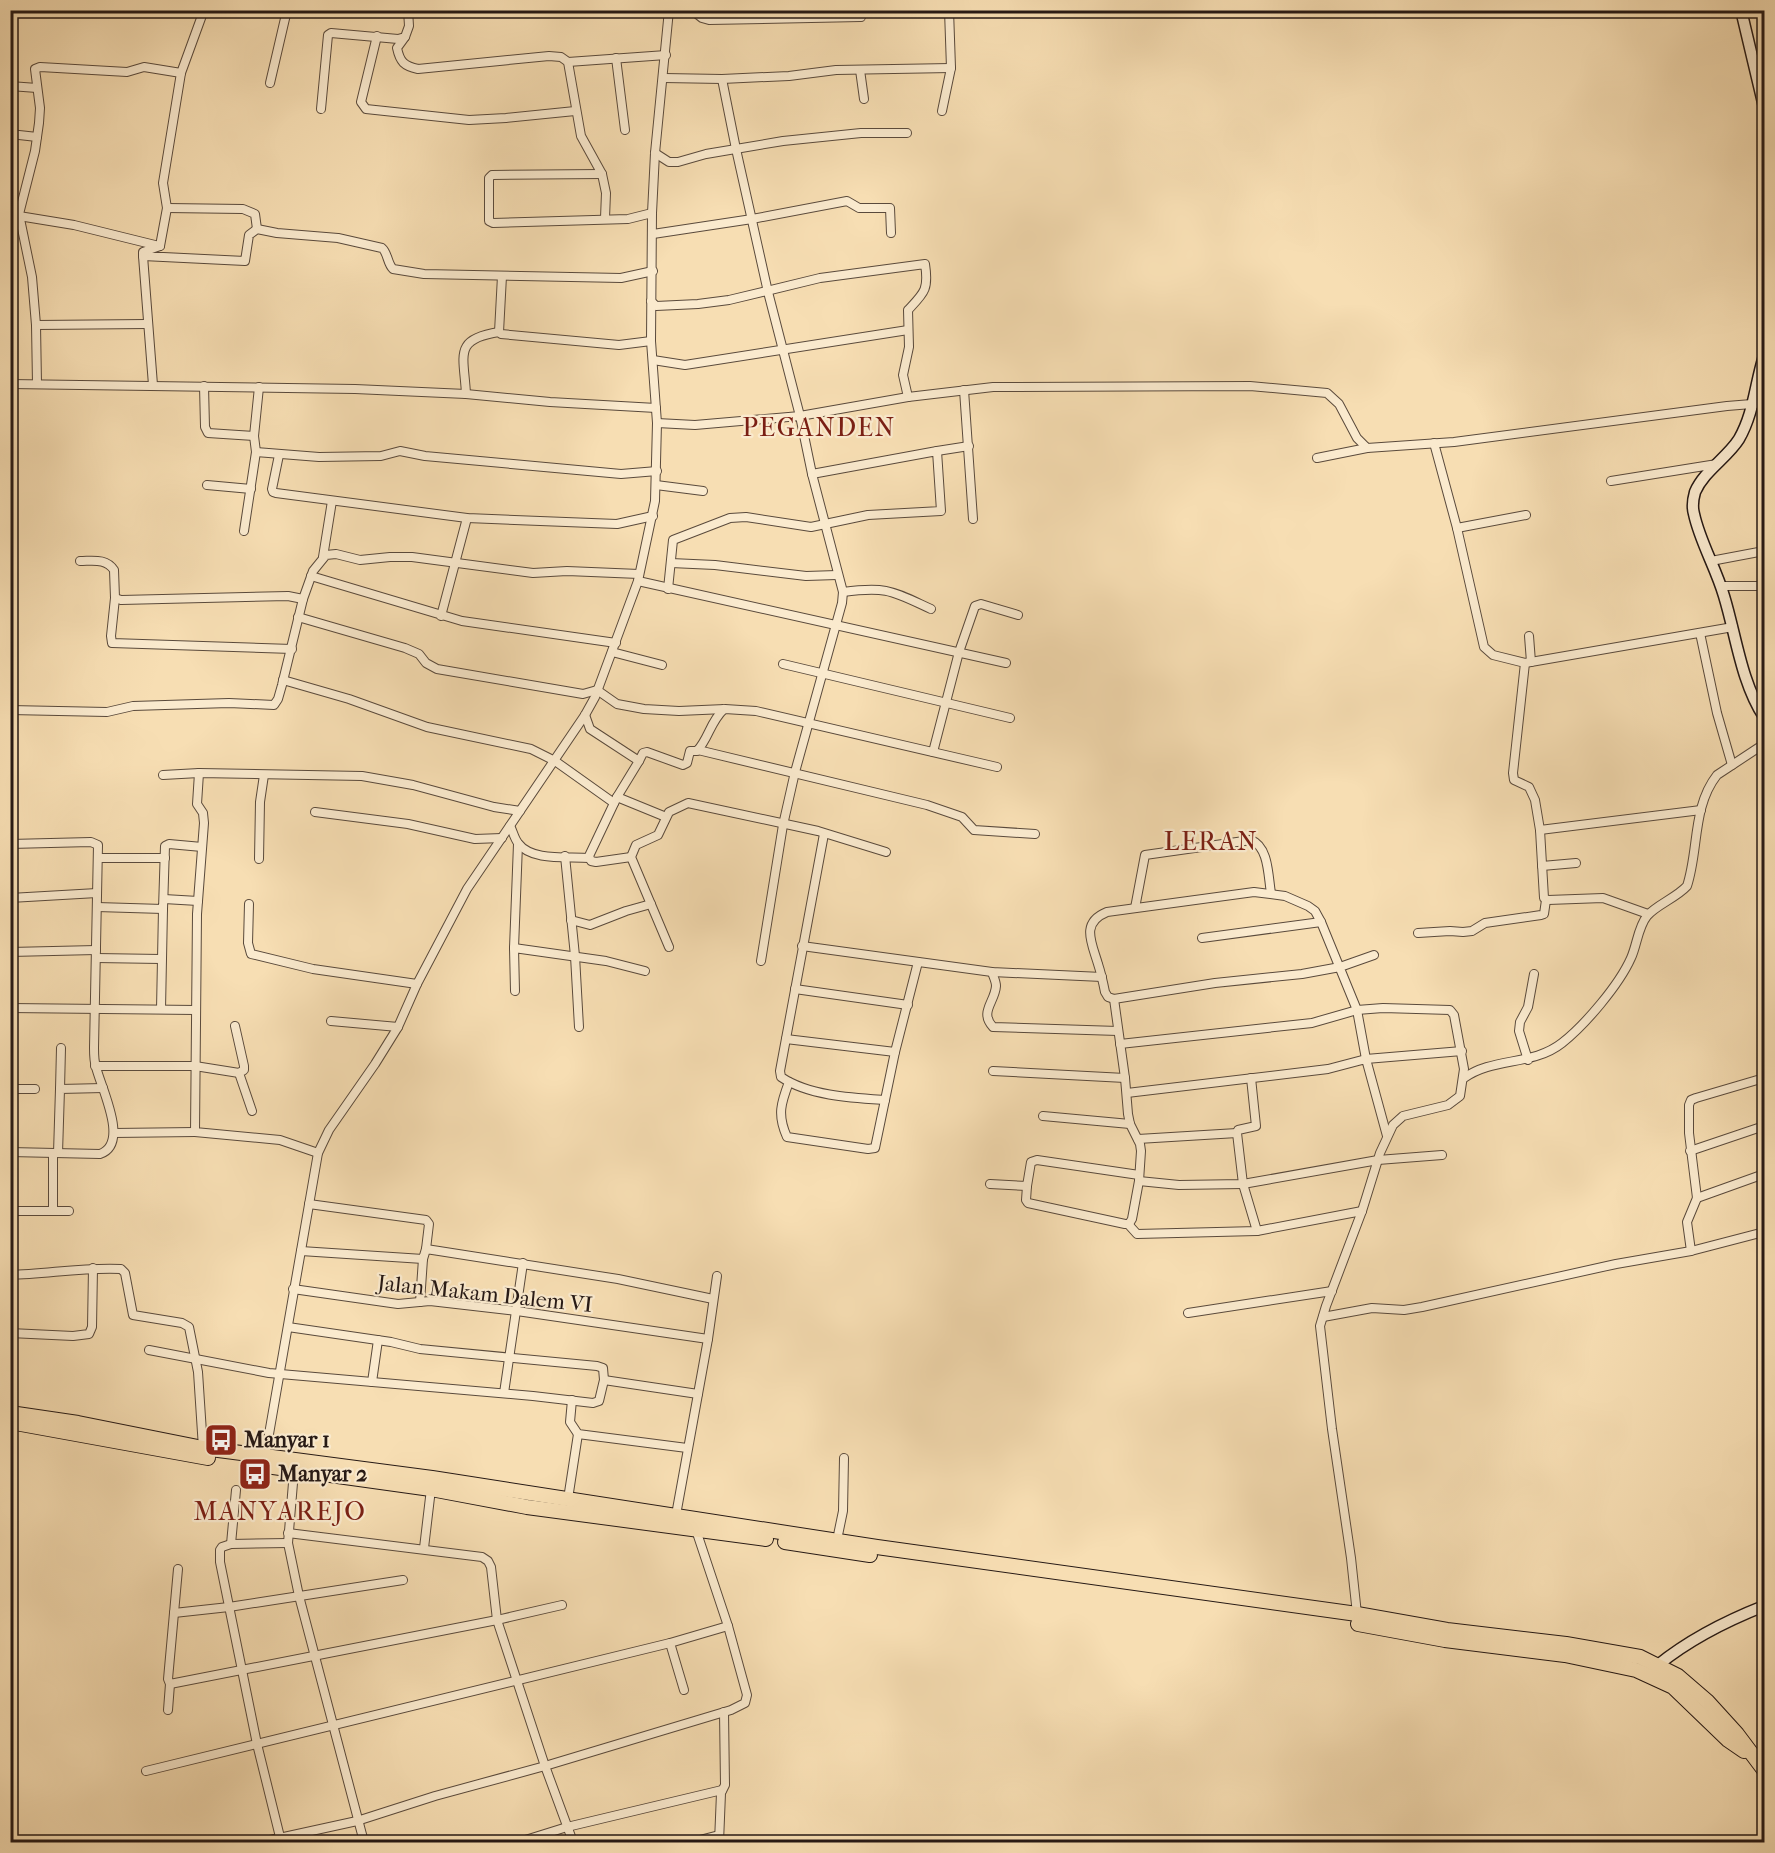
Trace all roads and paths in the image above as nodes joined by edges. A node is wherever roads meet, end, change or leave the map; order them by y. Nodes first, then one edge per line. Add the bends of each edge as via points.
1 (204, 10) edge
2 (287, 10) edge
3 (408, 10) edge
4 (669, 10) edge
5 (949, 10) edge
6 (1741, 10) edge
7 (697, 14) edge
8 (749, 15) edge
9 (861, 17) dead end
10 (377, 36) junction
11 (405, 37) junction
12 (666, 55) junction
13 (616, 58) junction
14 (568, 62) junction
15 (951, 68) junction
16 (860, 70) junction
17 (181, 73) junction
18 (664, 78) junction
19 (722, 79) junction
20 (270, 83) dead end
21 (10, 86) edge
22 (37, 88) junction
23 (864, 99) dead end
24 (1764, 106) edge
25 (321, 109) dead end
26 (575, 111) junction
27 (942, 111) dead end
28 (625, 130) dead end
29 (907, 133) dead end
30 (10, 134) edge
31 (37, 137) junction
32 (736, 149) junction
33 (655, 153) junction
34 (602, 174) junction
35 (167, 208) junction
36 (652, 213) junction
37 (19, 216) junction
38 (605, 218) junction
39 (752, 219) junction
40 (257, 229) junction
41 (891, 233) dead end
42 (653, 234) junction
43 (160, 246) junction
44 (143, 256) junction
45 (653, 271) junction
46 (502, 276) junction
47 (768, 292) junction
48 (651, 301) junction
49 (147, 324) junction
50 (36, 325) junction
51 (908, 330) junction
52 (499, 332) junction
53 (651, 340) junction
54 (784, 349) junction
55 (1764, 357) edge
56 (653, 360) junction
57 (10, 384) edge
58 (37, 384) junction
59 (153, 385) junction
60 (204, 386) junction
61 (259, 387) junction
62 (964, 390) junction
63 (466, 394) junction
64 (908, 397) junction
65 (1759, 403) edge
66 (656, 408) junction
67 (800, 416) junction
68 (657, 423) junction
69 (254, 436) junction
70 (1434, 443) junction
71 (969, 446) junction
72 (1367, 448) junction
73 (256, 452) junction
74 (937, 452) junction
75 (279, 455) junction
76 (1317, 458) dead end
77 (1718, 464) junction
78 (657, 471) junction
79 (812, 474) junction
80 (1611, 481) dead end
81 (207, 485) dead end
82 (656, 486) junction
83 (251, 489) junction
84 (703, 491) dead end
85 (332, 501) junction
86 (1526, 515) dead end
87 (653, 516) junction
88 (467, 518) junction
89 (973, 519) dead end
90 (826, 524) junction
91 (1457, 528) junction
92 (244, 531) dead end
93 (1764, 550) edge
94 (323, 557) junction
95 (80, 561) dead end
96 (1711, 561) junction
97 (670, 563) junction
98 (455, 564) junction
99 (837, 574) junction
100 (311, 576) junction
101 (639, 578) junction
102 (1721, 586) junction
103 (1764, 586) edge
104 (668, 589) junction
105 (843, 592) junction
106 (115, 598) junction
107 (303, 599) junction
108 (932, 609) dead end
109 (1018, 615) dead end
110 (441, 616) junction
111 (298, 617) junction
112 (836, 625) junction
113 (1733, 627) junction
114 (1700, 633) junction
115 (1529, 636) dead end
116 (616, 643) junction
117 (292, 649) junction
118 (612, 652) junction
119 (959, 652) junction
120 (1006, 663) dead end
121 (1528, 663) junction
122 (783, 664) dead end
123 (662, 665) dead end
124 (823, 674) junction
125 (284, 680) junction
126 (597, 690) junction
127 (946, 703) junction
128 (725, 709) junction
129 (10, 710) edge
130 (585, 715) junction
131 (1764, 717) edge
132 (1010, 718) dead end
133 (808, 724) junction
134 (1764, 744) edge
135 (698, 750) junction
136 (933, 752) junction
137 (555, 761) junction
138 (639, 761) junction
139 (1732, 765) junction
140 (997, 767) dead end
141 (795, 772) junction
142 (199, 773) junction
143 (163, 775) dead end
144 (264, 775) junction
145 (616, 800) junction
146 (520, 810) junction
147 (1701, 810) junction
148 (315, 812) dead end
149 (666, 817) junction
150 (783, 825) junction
151 (510, 826) junction
152 (1540, 830) junction
153 (824, 834) junction
154 (1035, 834) dead end
155 (502, 838) junction
156 (10, 844) edge
157 (518, 844) junction
158 (202, 847) junction
159 (886, 852) dead end
160 (565, 856) junction
161 (631, 857) junction
162 (98, 858) junction
163 (165, 858) junction
164 (590, 858) junction
165 (259, 860) dead end
166 (1576, 863) dead end
167 (1542, 866) junction
168 (97, 893) junction
169 (1271, 893) junction
170 (10, 898) edge
171 (164, 899) junction
172 (1546, 900) junction
173 (198, 901) junction
174 (249, 904) dead end
175 (651, 904) junction
176 (97, 907) junction
177 (1135, 908) junction
178 (163, 909) junction
179 (1648, 914) junction
180 (571, 920) junction
181 (1322, 922) junction
182 (1418, 933) dead end
183 (1202, 938) dead end
184 (802, 946) junction
185 (669, 947) dead end
186 (514, 948) junction
187 (10, 952) edge
188 (96, 954) junction
189 (1374, 955) dead end
190 (575, 956) junction
191 (161, 959) junction
192 (762, 961) dead end
193 (918, 962) junction
194 (1340, 967) junction
195 (645, 971) dead end
196 (992, 972) junction
197 (1534, 974) dead end
198 (1102, 977) junction
199 (417, 984) junction
200 (795, 989) junction
201 (514, 991) dead end
202 (1114, 999) junction
203 (908, 1005) junction
204 (95, 1007) junction
205 (10, 1008) edge
206 (160, 1009) junction
207 (196, 1010) junction
208 (1357, 1010) junction
209 (331, 1021) dead end
210 (235, 1026) dead end
211 (398, 1027) junction
212 (579, 1027) dead end
213 (1118, 1031) junction
214 (786, 1039) junction
215 (1120, 1044) junction
216 (61, 1048) dead end
217 (1462, 1051) junction
218 (895, 1053) junction
219 (1366, 1059) junction
220 (1528, 1060) junction
221 (95, 1066) junction
222 (195, 1066) junction
223 (993, 1071) dead end
224 (238, 1073) junction
225 (1125, 1078) junction
226 (1251, 1078) junction
227 (1464, 1078) junction
228 (1764, 1078) edge
229 (789, 1082) junction
230 (103, 1088) junction
231 (10, 1089) edge
232 (35, 1089) dead end
233 (60, 1089) junction
234 (1127, 1093) junction
235 (885, 1100) junction
236 (252, 1111) dead end
237 (1043, 1116) dead end
238 (1130, 1124) junction
239 (1764, 1126) edge
240 (195, 1132) junction
241 (1237, 1133) junction
242 (114, 1134) junction
243 (1386, 1136) junction
244 (1138, 1139) junction
245 (1690, 1151) junction
246 (10, 1152) edge
247 (56, 1153) junction
248 (318, 1153) junction
249 (1442, 1155) dead end
250 (1378, 1160) junction
251 (1764, 1174) edge
252 (1139, 1178) junction
253 (990, 1184) dead end
254 (1243, 1184) junction
255 (1027, 1186) junction
256 (1697, 1198) junction
257 (309, 1204) junction
258 (10, 1211) edge
259 (52, 1211) junction
260 (69, 1211) dead end
261 (1362, 1211) junction
262 (1128, 1224) junction
263 (1257, 1231) junction
264 (1764, 1232) edge
265 (426, 1249) junction
266 (302, 1251) junction
267 (1690, 1251) junction
268 (423, 1259) junction
269 (523, 1263) junction
270 (93, 1268) junction
271 (10, 1275) edge
272 (717, 1276) dead end
273 (293, 1289) junction
274 (1332, 1292) junction
275 (713, 1299) junction
276 (420, 1302) junction
277 (516, 1311) junction
278 (1188, 1313) dead end
279 (1323, 1317) junction
280 (288, 1328) junction
281 (10, 1333) edge
282 (708, 1339) junction
283 (378, 1340) junction
284 (149, 1350) dead end
285 (511, 1357) junction
286 (196, 1358) junction
287 (280, 1373) junction
288 (604, 1380) junction
289 (372, 1382) junction
290 (504, 1393) junction
291 (698, 1394) junction
292 (572, 1400) junction
293 (10, 1413) edge
294 (10, 1422) edge
295 (578, 1434) junction
296 (204, 1448) junction
297 (687, 1448) junction
298 (266, 1457) junction
299 (844, 1458) dead end
300 (294, 1471) junction
301 (431, 1489) junction
302 (236, 1490) dead end
303 (568, 1499) junction
304 (676, 1515) junction
305 (696, 1530) junction
306 (288, 1533) junction
307 (231, 1544) junction
308 (288, 1544) junction
309 (837, 1545) junction
310 (424, 1548) junction
311 (178, 1569) dead end
312 (403, 1580) dead end
313 (299, 1596) junction
314 (562, 1605) dead end
315 (1764, 1606) edge
316 (229, 1607) junction
317 (174, 1612) junction
318 (1357, 1614) junction
319 (497, 1620) junction
320 (721, 1628) junction
321 (670, 1643) junction
322 (315, 1655) junction
323 (1658, 1665) junction
324 (241, 1671) junction
325 (516, 1680) junction
326 (1676, 1681) junction
327 (170, 1683) junction
328 (684, 1690) dead end
329 (168, 1710) dead end
330 (728, 1711) junction
331 (334, 1725) junction
332 (257, 1744) junction
333 (545, 1766) junction
334 (1764, 1770) edge
335 (146, 1771) dead end
336 (722, 1790) junction
337 (357, 1821) junction
338 (567, 1827) junction
339 (719, 1839) edge
340 (281, 1840) edge
341 (261, 1842) edge
342 (364, 1842) edge
343 (519, 1842) edge
344 (573, 1842) edge
345 (692, 1842) edge

1 - 17 street
2 - 20 street
3 - 11 street
4 - 12 street
5 - 15 street
6 - 24 main road
7 - 8 street via 709,20
8 - 9 street
10 - 11 street
10 - 25 street via 328,35
10 - 26 street via 361,102 363,108 469,120
11 - 14 street via 397,48 399,58 417,69 549,56
12 - 13 street
12 - 18 street
13 - 14 street
13 - 28 street
14 - 26 street
15 - 16 street
15 - 27 street
16 - 19 street
16 - 23 street
17 - 22 street via 144,67 127,72 40,67 35,69
17 - 35 street via 163,183
18 - 19 street
18 - 33 street
19 - 32 street
21 - 22 street
22 - 31 street
26 - 34 street via 581,136
29 - 32 street via 861,133
30 - 31 street
31 - 37 street
32 - 33 street via 678,162 669,162
32 - 39 street
33 - 36 street
34 - 38 street
34 - 38 street via 492,175 488,217 491,223
35 - 40 street via 243,209 255,214
35 - 43 street
36 - 38 street via 628,219
36 - 42 street
37 - 43 street
37 - 50 street via 31,263
39 - 41 street via 847,201 859,208 890,208
39 - 42 street
39 - 47 street
40 - 44 street via 249,235 244,261
40 - 46 street via 338,238 382,248 390,267 402,272
42 - 45 street
43 - 44 street via 143,252
44 - 49 street
45 - 46 street via 621,278
45 - 48 street
46 - 52 street
47 - 48 street via 698,304 656,306
47 - 51 street via 820,279 925,264 925,292 908,310
47 - 54 street
48 - 53 street
49 - 50 street
49 - 59 street
50 - 58 street
51 - 54 street
51 - 64 street via 903,375
52 - 53 street via 619,345
52 - 63 street via 482,334 467,344
53 - 56 street
54 - 56 street via 685,365
54 - 67 street
55 - 65 main road
56 - 66 street
57 - 58 street
58 - 59 street
59 - 60 street
60 - 61 street
60 - 69 street via 208,433
61 - 63 street
61 - 69 street
62 - 64 street
62 - 71 street
62 - 72 street via 1250,386 1322,392 1335,400
63 - 66 street
64 - 67 street
65 - 70 street
65 - 77 main road
66 - 68 street
67 - 68 street via 695,425
67 - 79 street
68 - 78 street
69 - 73 street
70 - 72 street
70 - 91 street
71 - 74 street
71 - 89 street
72 - 76 street
73 - 75 street
73 - 83 street
74 - 79 street
74 - 90 street via 940,512 868,514
75 - 78 street via 381,456 400,451 621,474
75 - 85 street via 273,492
77 - 80 street
77 - 96 main road via 1695,491 1693,503
78 - 82 street
79 - 90 street
81 - 83 street
82 - 84 street
82 - 87 street
83 - 92 street
85 - 88 street
85 - 94 street
86 - 91 street
87 - 88 street via 617,524
87 - 101 street
88 - 98 street
90 - 97 street via 808,527 730,518 674,539
90 - 99 street
91 - 121 street via 1484,647 1493,655
93 - 96 street
94 - 98 street via 403,557
94 - 100 street
95 - 106 street via 104,561 112,566
96 - 102 main road
97 - 99 street via 806,576
97 - 104 street
98 - 101 street via 533,573 567,571
98 - 110 street
99 - 105 street
100 - 107 street
100 - 110 street
101 - 104 street
101 - 116 street
102 - 103 street
102 - 113 main road
104 - 112 street
105 - 108 street via 890,590
105 - 112 street
106 - 107 street
106 - 117 street via 112,643
107 - 111 street
109 - 119 street via 976,604
110 - 116 street
111 - 117 street
111 - 126 street via 405,648 437,669 583,694
112 - 119 street
112 - 124 street
113 - 114 street
113 - 131 main road via 1740,658
114 - 121 street
114 - 139 street
115 - 121 street
116 - 118 street
117 - 125 street
118 - 123 street
118 - 126 street
119 - 120 street
119 - 127 street
121 - 152 street via 1513,778 1531,790
122 - 124 street
124 - 127 street
124 - 133 street
125 - 129 street via 274,705 133,706 107,712
125 - 137 street via 427,727 531,749
126 - 128 street via 617,704 644,709
126 - 130 street
127 - 132 street
127 - 136 street
128 - 133 street via 756,711
128 - 135 street via 714,719
130 - 137 street
130 - 138 street via 590,729
133 - 136 street
133 - 141 street
134 - 139 street
135 - 138 street via 690,751 687,764 683,765 647,752
135 - 141 street
136 - 140 street
137 - 145 street
137 - 146 street
138 - 145 street
139 - 147 street via 1713,779
141 - 150 street
141 - 154 street via 955,813 974,830
142 - 143 street
142 - 144 street
142 - 158 street via 197,804 203,813
144 - 146 street via 362,776
144 - 165 street
145 - 149 street
145 - 164 street
146 - 151 street
147 - 152 street
147 - 179 street via 1687,886
148 - 155 street via 475,839
149 - 150 street via 688,802
149 - 161 street via 658,835 636,845
150 - 153 street
150 - 192 street
151 - 155 street
151 - 157 street
152 - 167 street
153 - 159 street
153 - 184 street
155 - 199 street via 467,889
156 - 162 street via 95,843
157 - 160 street via 543,856
157 - 186 street
158 - 163 street via 169,844 165,846
158 - 173 street
160 - 164 street
160 - 180 street
161 - 164 street via 596,862
161 - 175 street
162 - 163 street
162 - 168 street
163 - 171 street
166 - 167 street
167 - 172 street via 1542,894
168 - 170 street
168 - 176 street
169 - 177 street
169 - 177 street via 1263,850 1251,840 1145,855
169 - 181 street via 1299,901 1313,909
171 - 173 street
171 - 178 street
172 - 179 street via 1603,898
172 - 182 street via 1541,915 1485,922 1472,931
173 - 207 street
174 - 199 street via 251,954 313,969
175 - 180 street via 590,925
175 - 185 street
176 - 178 street
176 - 188 street
177 - 198 street via 1101,914 1092,923 1090,940
178 - 191 street
179 - 220 street via 1616,984 1563,1043
180 - 190 street
181 - 183 street
181 - 194 street
184 - 193 street
184 - 200 street
186 - 190 street
186 - 201 street
187 - 188 street
188 - 191 street
188 - 204 street
189 - 194 street
190 - 195 street
190 - 212 street
191 - 206 street
193 - 196 street
193 - 203 street
194 - 202 street
194 - 208 street
196 - 198 street
196 - 213 street via 996,987 987,1015 993,1027
197 - 220 street via 1519,1031
198 - 202 street via 1106,995
199 - 211 street
200 - 203 street
200 - 214 street
202 - 213 street
203 - 218 street
204 - 205 street
204 - 206 street
204 - 221 street
206 - 207 street
207 - 222 street
208 - 215 street via 1312,1023
208 - 217 street via 1450,1010
208 - 219 street
209 - 211 street
210 - 224 street via 244,1066
211 - 248 street via 329,1130
213 - 215 street
214 - 218 street
214 - 229 street via 780,1071
215 - 225 street
216 - 233 street
217 - 219 street
217 - 227 street
218 - 235 street
219 - 226 street via 1328,1069
219 - 243 street
220 - 227 street via 1486,1067
221 - 222 street
221 - 230 street
222 - 224 street
222 - 240 street
223 - 225 street
224 - 236 street
225 - 234 street
226 - 234 street
226 - 241 street via 1256,1126
227 - 243 street via 1455,1102 1403,1116
228 - 245 street via 1691,1100
229 - 235 street via 825,1094
229 - 235 street via 780,1107 789,1138 874,1149
230 - 233 street
230 - 242 street
231 - 232 street
233 - 247 street
234 - 238 street
237 - 238 street
238 - 244 street
239 - 245 street
240 - 242 street
240 - 248 street via 258,1136
241 - 244 street
241 - 254 street
242 - 247 street via 112,1144 103,1154
243 - 250 street
244 - 252 street
245 - 256 street
246 - 247 street
247 - 259 street
248 - 257 street
249 - 250 street
250 - 254 street
250 - 261 street
251 - 256 street
252 - 254 street via 1179,1185
252 - 255 street via 1034,1160
252 - 262 street
253 - 255 street
254 - 263 street
255 - 262 street via 1028,1203
256 - 267 street via 1687,1222
257 - 265 street via 426,1220
257 - 266 street
258 - 259 street
259 - 260 street
261 - 263 street
261 - 274 street
262 - 263 street via 1137,1234
264 - 267 street
265 - 268 street
265 - 269 street
266 - 268 street
266 - 273 street
267 - 279 street via 1404,1310 1372,1308
268 - 276 street
269 - 275 street
269 - 277 street
270 - 271 street
270 - 281 street via 89,1334
270 - 286 street via 124,1270 133,1315 189,1327
272 - 275 street
273 - 276 street, Jalan Makam Dalem VI via 398,1304
273 - 280 street
274 - 278 street
274 - 279 street
275 - 282 street
276 - 277 street, Jalan Makam Dalem VI
277 - 282 street, Jalan Makam Dalem VI
277 - 285 street
279 - 318 street via 1321,1340
280 - 283 street
280 - 287 street
282 - 291 street
283 - 285 street via 444,1352
283 - 289 street
284 - 286 street
285 - 288 street via 602,1367
285 - 290 street
286 - 287 street
286 - 296 street
287 - 289 street
287 - 298 street
288 - 291 street
288 - 292 street via 598,1402
289 - 290 street
290 - 292 street
291 - 297 street
292 - 295 street via 570,1422
293 - 296 highway
294 - 300 highway
295 - 297 street
295 - 303 street
296 - 298 highway
297 - 304 street
298 - 303 highway
299 - 309 street via 843,1511
300 - 301 highway
300 - 306 street
301 - 305 highway via 527,1508
301 - 310 street
302 - 307 street
303 - 304 highway
304 - 309 highway
305 - 309 highway
305 - 320 street
306 - 308 street
306 - 310 street
307 - 308 street
307 - 316 street via 220,1550
308 - 313 street
309 - 318 highway
309 - 326 highway via 1356,1623 1445,1640 1565,1655
310 - 319 street via 486,1559 491,1567
311 - 317 street
312 - 313 street
313 - 316 street
313 - 322 street
314 - 319 street
315 - 323 main road via 1682,1646
316 - 317 street
316 - 324 street
317 - 327 street
318 - 323 highway via 1612,1652
319 - 322 street
319 - 325 street
320 - 321 street
320 - 330 street via 747,1695 746,1702
321 - 325 street
321 - 328 street
322 - 324 street
322 - 331 street
323 - 326 highway
324 - 327 street
324 - 332 street
325 - 331 street
325 - 333 street
326 - 334 highway via 1707,1701
327 - 329 street
330 - 333 street
330 - 336 street
331 - 332 street
331 - 337 street
332 - 335 street
332 - 340 street
333 - 337 street
333 - 338 street
336 - 338 street
336 - 339 street
337 - 340 street
337 - 342 street
338 - 343 street
338 - 344 street
339 - 345 street
340 - 341 street

